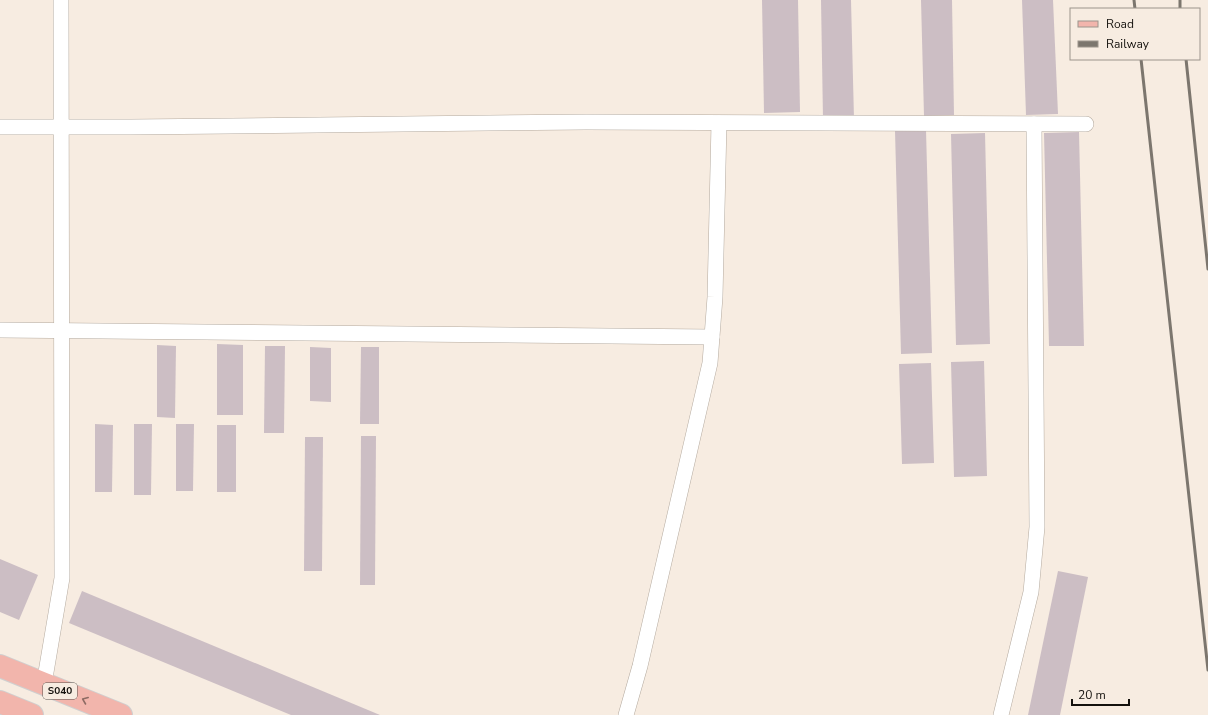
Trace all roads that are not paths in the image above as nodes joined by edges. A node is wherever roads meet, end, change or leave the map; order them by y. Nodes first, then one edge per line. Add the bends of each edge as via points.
1 (61, 0) edge
2 (719, 122) junction
3 (1034, 124) junction
4 (1086, 124) dead end
5 (0, 127) edge
6 (61, 127) junction
7 (0, 330) edge
8 (61, 330) junction
9 (712, 337) junction
10 (0, 666) edge
11 (44, 684) junction
12 (0, 702) edge
13 (32, 715) edge
14 (121, 715) edge
15 (626, 715) edge
16 (1002, 715) edge

1 - 6 street
2 - 3 street
2 - 6 street
2 - 9 street
3 - 4 street
3 - 16 street via 1037,527 1031,592
5 - 6 street
6 - 8 street
7 - 8 street
8 - 9 street
8 - 11 street via 62,578
9 - 15 street via 708,371 640,666
10 - 11 main road, S040
14 -> 11 main road, S040
12 - 13 main road

